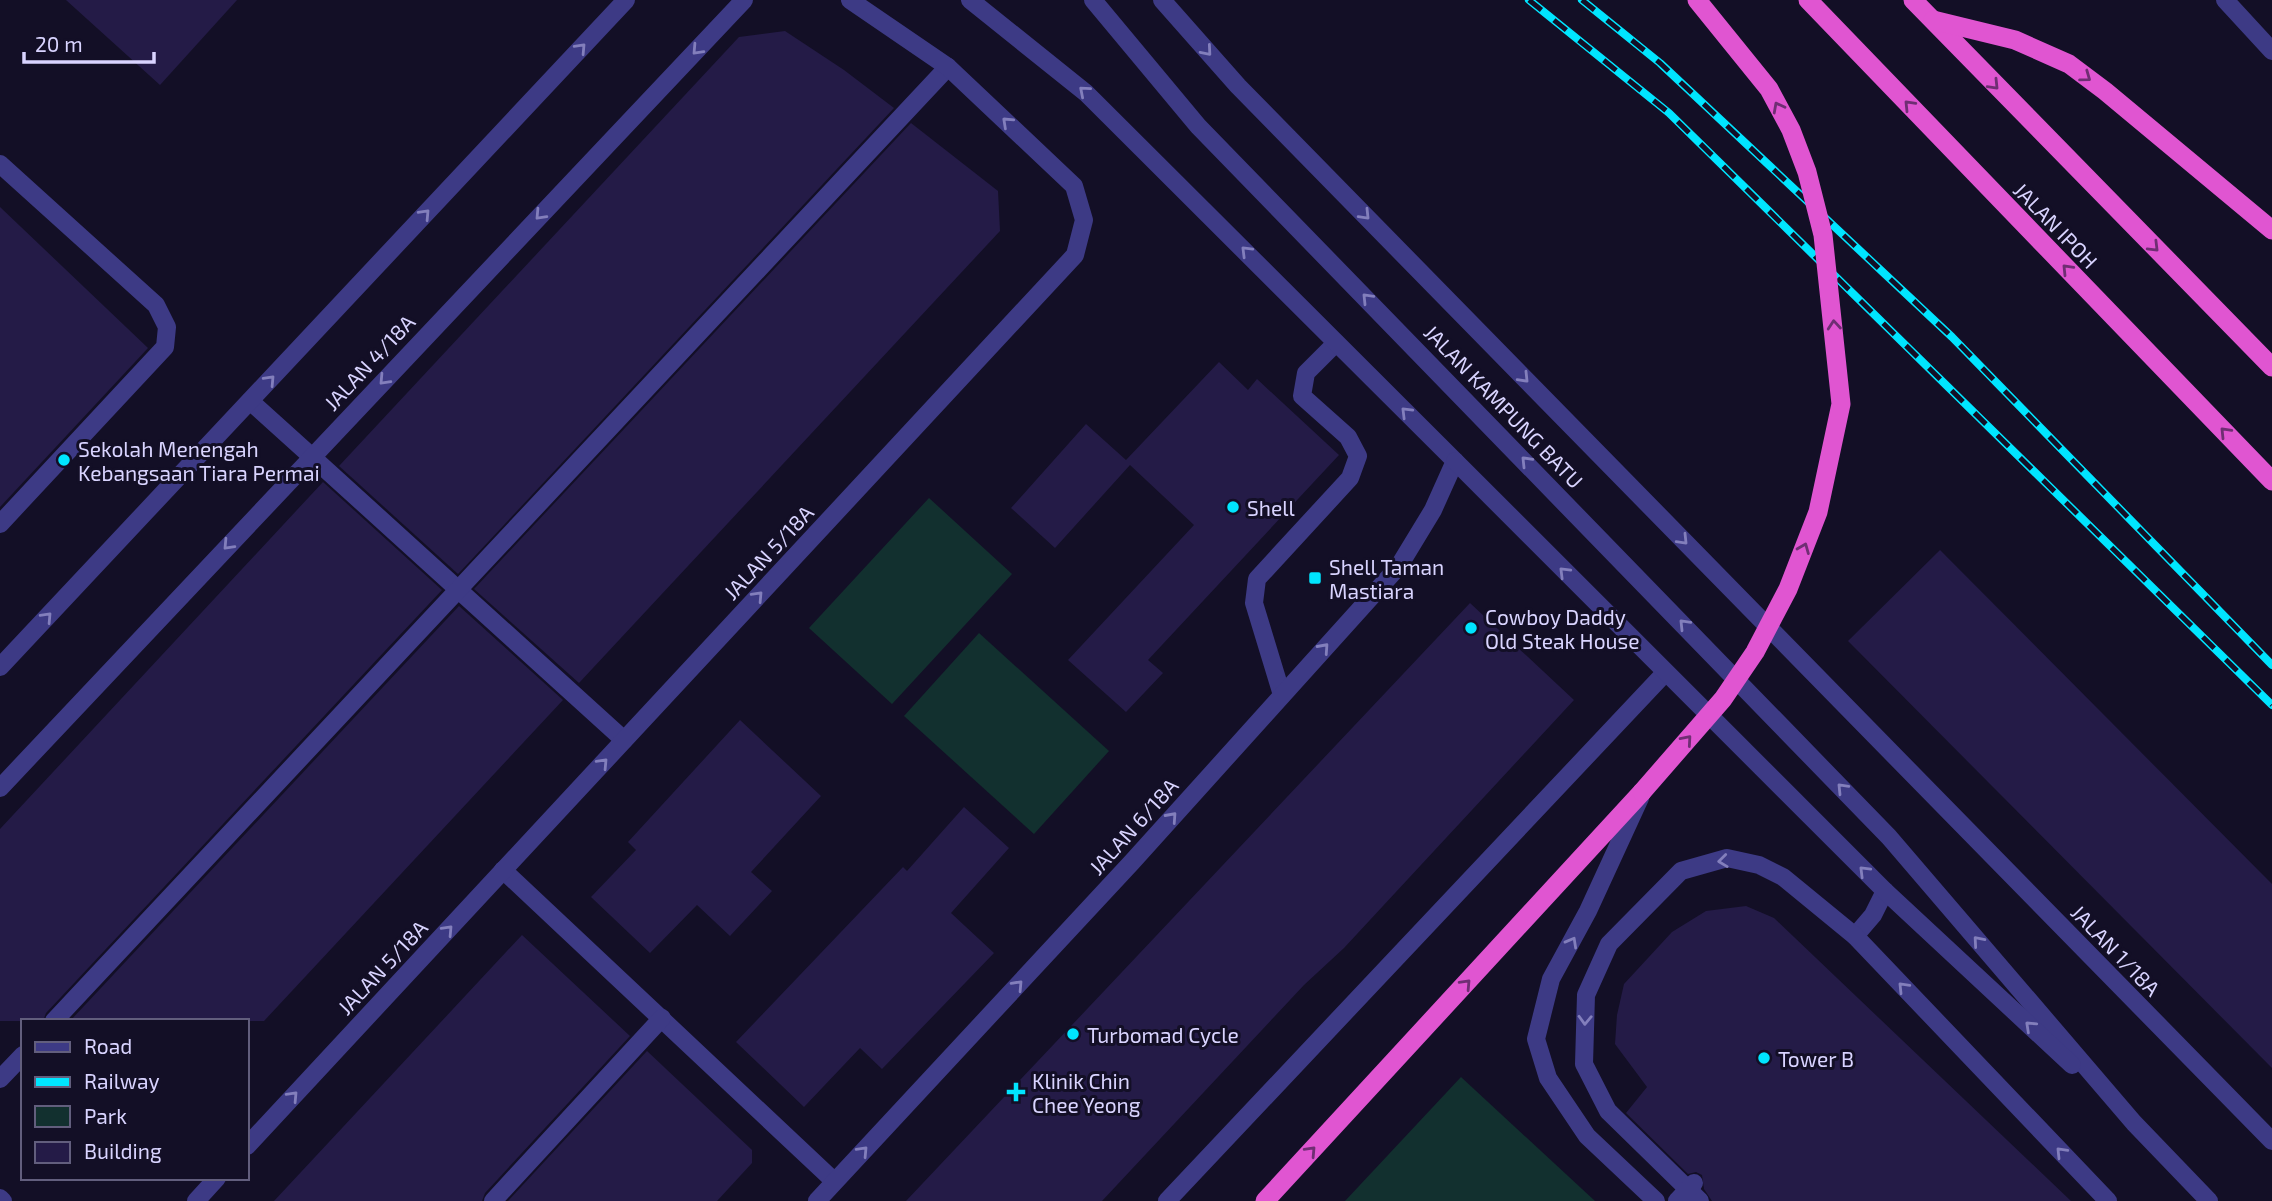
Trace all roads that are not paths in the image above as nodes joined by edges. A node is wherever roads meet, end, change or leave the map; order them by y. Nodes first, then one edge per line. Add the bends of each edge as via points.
1 (626, 0) edge
2 (744, 0) edge
3 (850, 0) edge
4 (970, 0) edge
5 (1093, 0) edge
6 (1162, 0) edge
7 (1697, 0) edge
8 (1808, 0) edge
9 (1913, 0) edge
10 (2225, 0) edge
11 (1932, 19) junction
12 (2272, 51) edge
13 (948, 67) junction
14 (0, 164) edge
15 (2272, 230) edge
16 (1336, 343) junction
17 (2272, 367) edge
18 (250, 401) junction
19 (311, 456) junction
20 (1455, 461) junction
21 (2272, 481) edge
22 (0, 524) edge
23 (457, 589) junction
24 (0, 667) edge
25 (1664, 674) junction
26 (1282, 695) junction
27 (624, 740) junction
28 (0, 788) edge
29 (1928, 790) joint
30 (1642, 792) junction
31 (503, 870) junction
32 (1885, 891) junction
33 (1855, 936) junction
34 (662, 1018) junction
35 (56, 1019) edge
36 (21, 1057) edge
37 (0, 1079) edge
38 (2134, 1122) junction
39 (2272, 1141) edge
40 (248, 1145) edge
41 (215, 1180) edge
42 (834, 1181) junction
43 (1693, 1183) dead end
44 (196, 1201) edge
45 (493, 1201) edge
46 (817, 1201) edge
47 (1167, 1201) edge
48 (1265, 1201) edge
49 (1656, 1201) edge
50 (1677, 1201) edge
51 (1700, 1201) edge
52 (2108, 1201) edge
53 (2209, 1201) edge

18 -> 1 street
2 -> 19 street, JALAN 4/18A
3 - 13 street, JALAN 5/18A
16 -> 4 street via 1086,93
38 -> 5 street, JALAN KAMPUNG BATU via 1889,837 1198,126
6 -> 29 street, JALAN KAMPUNG BATU via 1238,86
30 -> 7 highway, bridge via 1723,699 1755,652 1788,589 1818,512 1841,404 1823,235 1807,172 1769,89
21 -> 8 highway, JALAN IPOH
9 - 11 highway
10 - 12 street
11 -> 15 highway via 2015,40 2068,64
11 -> 17 highway
13 - 23 street
27 -> 13 street, JALAN 5/18A via 1075,255 1084,220 1074,186
14 - 22 street via 156,306 167,327 166,347
20 -> 16 street
16 - 26 street via 1306,373 1302,396 1348,437 1358,456 1350,478 1257,579 1254,603
18 - 19 street
24 -> 18 street
19 - 23 street
19 -> 28 street, JALAN 4/18A
25 -> 20 street
26 -> 20 street, JALAN 6/18A via 1399,566 1433,510
23 - 27 street
23 - 35 street
32 -> 25 street
25 - 47 street
42 -> 26 street, JALAN 6/18A
31 -> 27 street, JALAN 5/18A
29 - 39 street, JALAN 1/18A
48 -> 30 highway
49 -> 30 street via 1587,1136 1548,1078 1536,1039 1551,979 1588,911
31 - 34 street
40 -> 31 street, JALAN 5/18A
32 - 33 street
38 -> 32 street
33 -> 51 street via 1783,877 1759,865 1727,858 1681,871 1609,944 1586,995 1584,1064 1608,1111
52 -> 33 street
34 - 42 street
34 - 45 street
36 - 37 street
38 - 53 street
41 - 44 street
42 - 46 street, JALAN 6/18A
43 - 50 street, bridge

